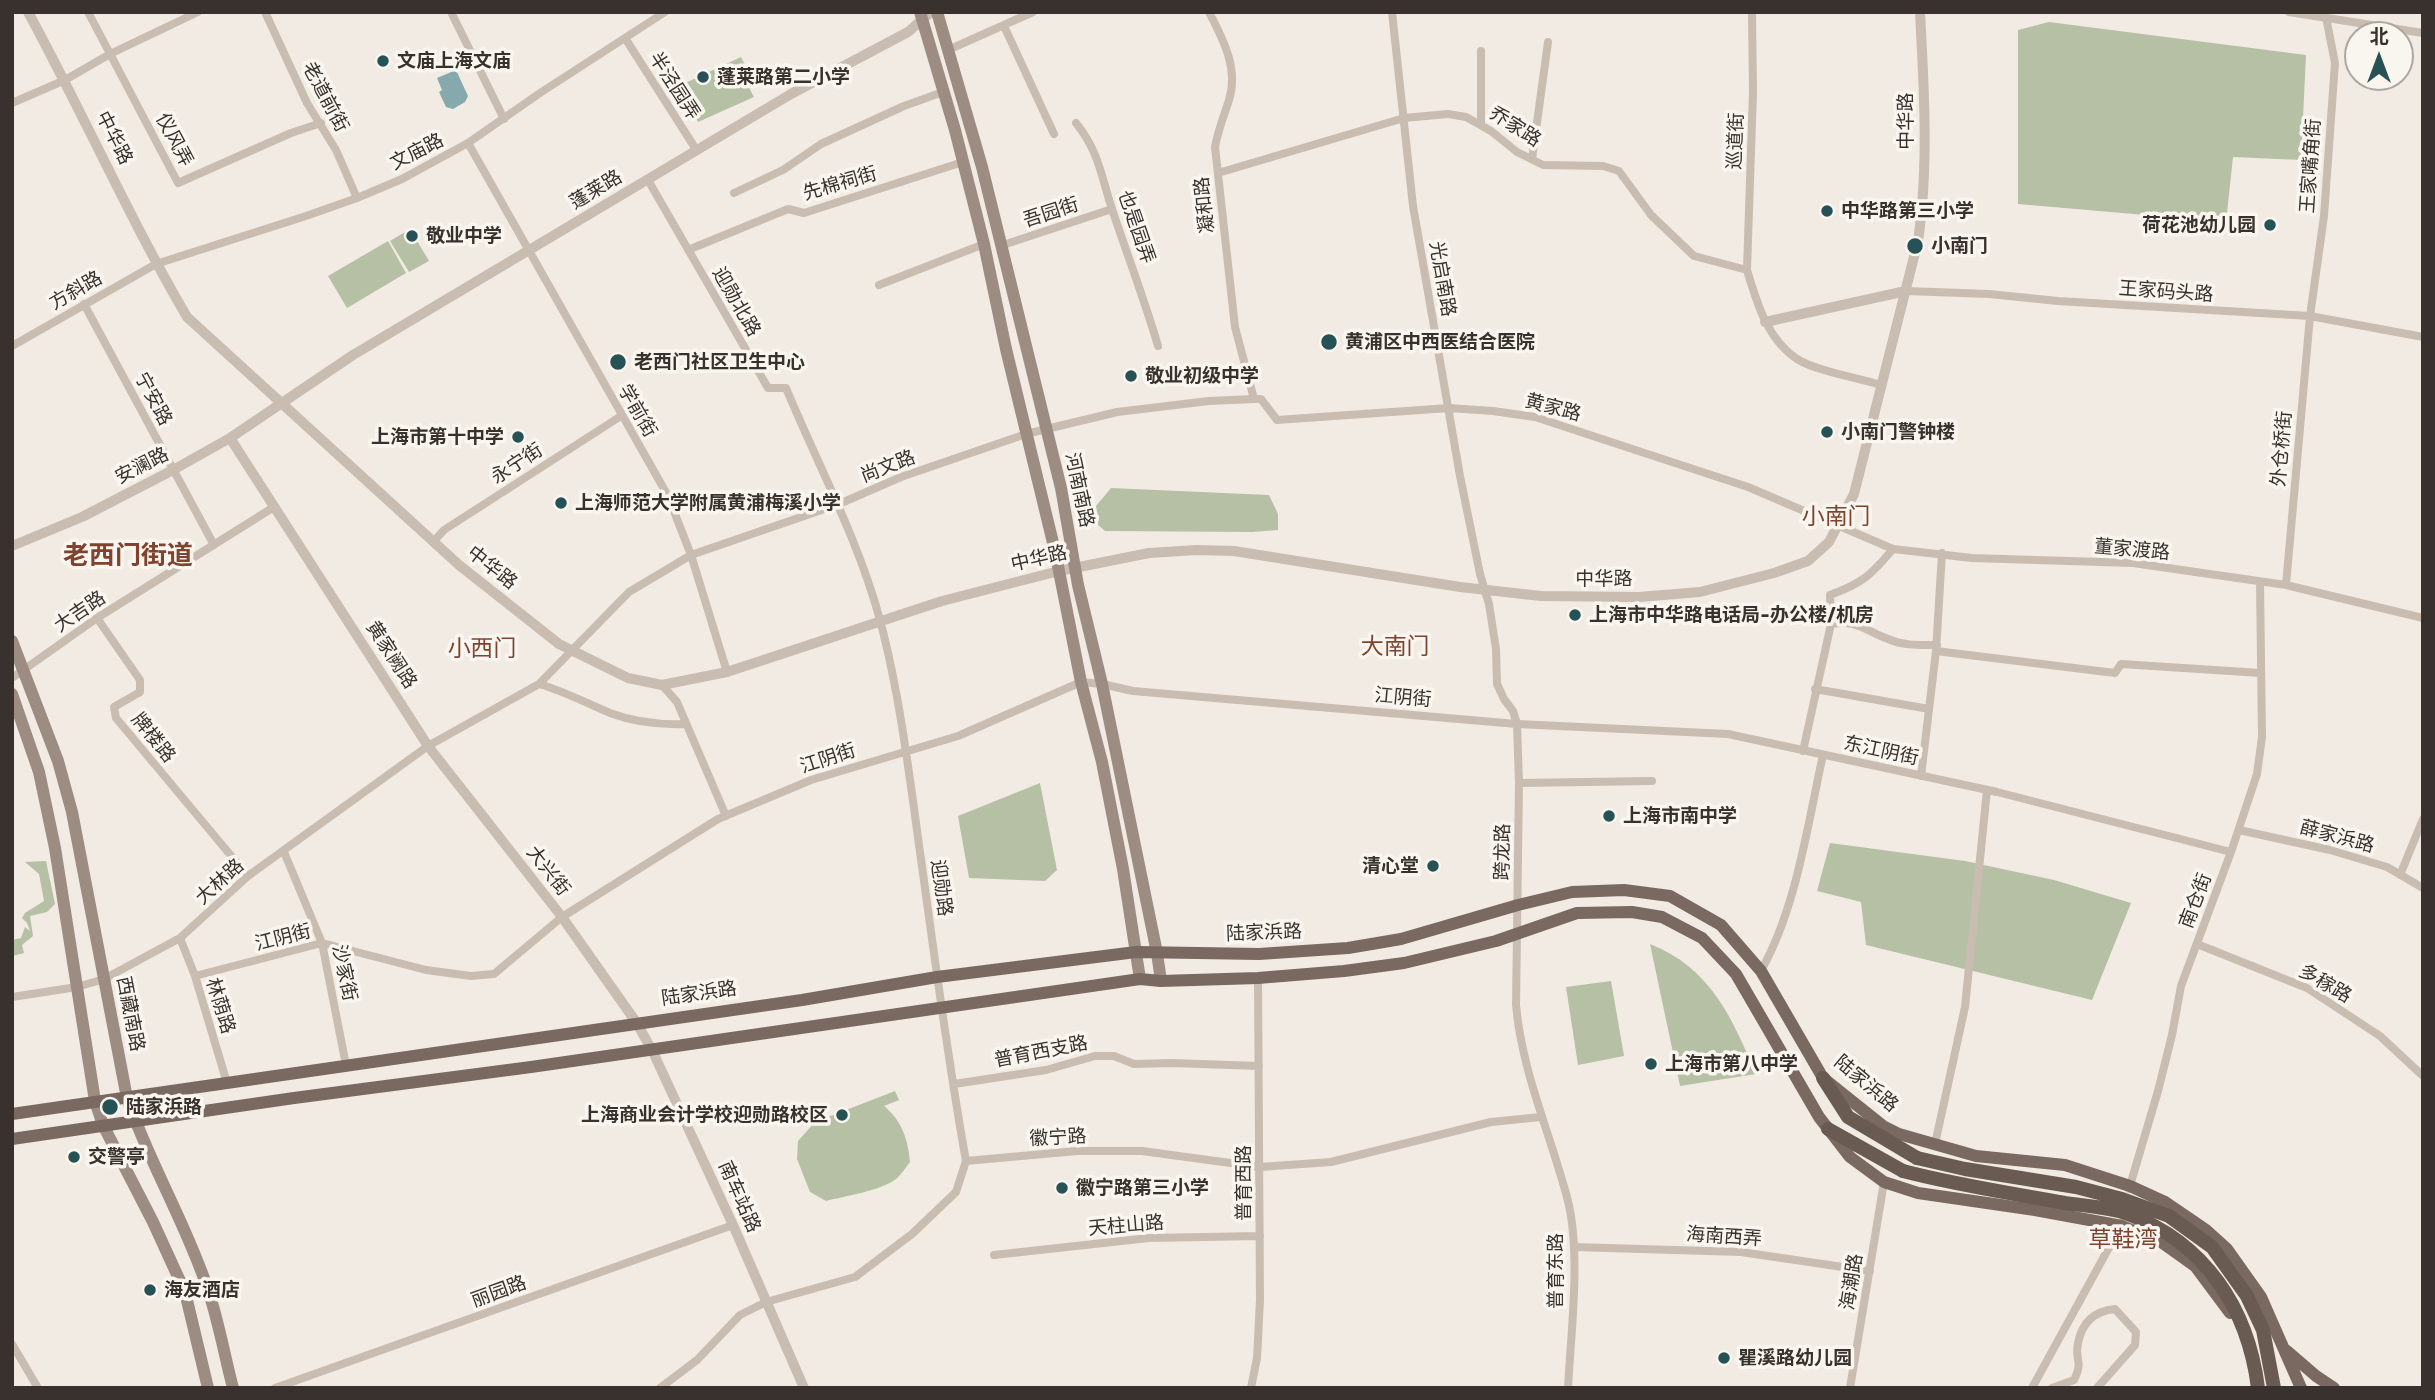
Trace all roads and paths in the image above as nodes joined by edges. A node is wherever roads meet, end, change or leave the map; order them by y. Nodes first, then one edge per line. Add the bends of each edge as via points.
1 (28, 12) edge
2 (88, 12) edge
3 (198, 12) edge
4 (265, 12) edge
5 (451, 12) edge
6 (665, 12) edge
7 (1032, 12) edge
8 (1209, 12) edge
9 (1392, 12) edge
10 (1752, 12) edge
11 (1920, 12) edge
12 (2289, 12) edge
13 (928, 14) edge
14 (2326, 16) edge
15 (1004, 26) junction
16 (2423, 33) edge
17 (625, 38) junction
18 (1548, 42) dead end
19 (948, 50) junction
20 (1481, 51) dead end
21 (110, 54) junction
22 (65, 80) junction
23 (943, 92) junction
24 (12, 103) edge
25 (1404, 118) junction
26 (504, 119) junction
27 (1076, 122) dead end
28 (321, 123) junction
29 (1481, 125) junction
30 (1054, 134) dead end
31 (468, 144) junction
32 (697, 151) junction
33 (1532, 159) junction
34 (963, 162) junction
35 (1218, 173) junction
36 (648, 180) junction
37 (733, 193) dead end
38 (358, 198) junction
39 (1112, 209) junction
40 (984, 244) junction
41 (1000, 246) junction
42 (688, 250) junction
43 (528, 251) junction
44 (156, 264) junction
45 (1746, 270) junction
46 (879, 285) dead end
47 (1906, 291) junction
48 (85, 304) junction
49 (2310, 316) junction
50 (1765, 322) junction
51 (2423, 338) edge
52 (12, 346) edge
53 (1158, 346) dead end
54 (1881, 385) junction
55 (1254, 399) junction
56 (281, 403) junction
57 (1449, 408) junction
58 (621, 416) junction
59 (1045, 430) junction
60 (1026, 434) junction
61 (230, 438) junction
62 (173, 470) junction
63 (839, 504) junction
64 (275, 507) junction
65 (1839, 524) junction
66 (433, 542) junction
67 (214, 545) junction
68 (12, 546) edge
69 (1893, 549) junction
70 (1942, 553) junction
71 (691, 555) junction
72 (1075, 568) junction
73 (1059, 571) junction
74 (2259, 582) junction
75 (2286, 585) junction
76 (1484, 589) junction
77 (97, 618) junction
78 (2423, 618) edge
79 (880, 621) junction
80 (1831, 624) junction
81 (12, 641) edge
82 (1936, 648) junction
83 (572, 652) junction
84 (24, 671) junction
85 (727, 672) junction
86 (2261, 673) junction
87 (12, 678) edge
88 (1081, 682) junction
89 (539, 684) junction
90 (1101, 684) junction
91 (662, 685) junction
92 (1815, 689) junction
93 (12, 694) edge
94 (1929, 709) junction
95 (686, 724) junction
96 (1517, 724) junction
97 (428, 746) junction
98 (1803, 751) junction
99 (906, 752) junction
100 (1823, 755) junction
101 (1921, 776) junction
102 (1652, 781) dead end
103 (1519, 783) junction
104 (1987, 790) junction
105 (726, 816) junction
106 (2423, 819) edge
107 (2239, 830) junction
108 (284, 852) junction
109 (2231, 852) junction
110 (2400, 875) junction
111 (248, 876) junction
112 (2423, 888) edge
113 (1518, 905) junction
114 (562, 917) junction
115 (1516, 935) junction
116 (180, 938) junction
117 (322, 943) junction
118 (2197, 944) junction
119 (1136, 952) junction
120 (1157, 953) junction
121 (1761, 971) junction
122 (195, 976) junction
123 (937, 978) junction
124 (1258, 978) junction
125 (104, 979) junction
126 (1140, 979) junction
127 (1161, 981) junction
128 (77, 987) junction
129 (12, 997) edge
130 (941, 1008) junction
131 (636, 1022) junction
132 (652, 1050) junction
133 (346, 1065) junction
134 (1259, 1066) junction
135 (2423, 1076) edge
136 (1823, 1078) junction
137 (228, 1083) junction
138 (954, 1084) junction
139 (127, 1098) junction
140 (95, 1101) junction
141 (12, 1114) edge
142 (1541, 1117) junction
143 (135, 1121) junction
144 (103, 1125) junction
145 (1828, 1129) junction
146 (12, 1139) edge
147 (1935, 1144) junction
148 (966, 1161) junction
149 (1260, 1167) junction
150 (1884, 1182) junction
151 (2130, 1186) junction
152 (733, 1225) junction
153 (2122, 1226) junction
154 (1260, 1236) junction
155 (1574, 1247) junction
156 (994, 1255) dead end
157 (1870, 1271) junction
158 (766, 1303) junction
159 (12, 1344) edge
160 (2285, 1349) junction
161 (2033, 1387) edge
162 (38, 1388) edge
163 (208, 1388) edge
164 (233, 1388) edge
165 (275, 1388) edge
166 (660, 1388) edge
167 (804, 1388) edge
168 (1251, 1388) edge
169 (1568, 1388) edge
170 (1850, 1388) edge
171 (2049, 1388) edge
172 (2097, 1388) edge
173 (2261, 1388) edge
174 (2274, 1388) edge
175 (2301, 1388) edge
176 (2334, 1388) edge

1 - 22 street, 中华路
2 - 21 street, 仪风弄
3 - 21 street
4 - 28 street, 老道前街
5 - 26 street
6 - 17 street, 文庙路
7 - 15 street
8 - 35 street, 凝和路 via 1232,64 1233,80 1215,147
9 - 25 street, 光启南路
10 - 45 street, 巡道街 via 1754,92
11 - 47 street, 中华路 via 1922,211
12 - 14 street
13 - 19 main road, 河南南路
13 - 23 main road, 河南南路
13 - 32 street, 蓬莱路 via 908,32
14 - 16 street
14 - 49 street, 王家嘴角街 via 2334,63
15 - 19 street
15 - 30 street
17 - 26 street, 文庙路
17 - 32 street, 半泾园弄
18 - 33 street
19 - 41 main road, 河南南路
20 - 29 street
21 - 22 street
21 - 28 street, 仪风弄 via 178,183
22 - 24 street
22 - 44 street, 中华路
23 - 34 main road, 河南南路
23 - 37 street via 821,144 783,170
25 - 29 street, 乔家路 via 1448,114
25 - 35 street, 乔家路
25 - 57 street, 光启南路 via 1413,206
26 - 31 street, 文庙路
27 - 39 street, 也是园弄 via 1097,155
28 - 38 street, 老道前街
29 - 33 street, 乔家路
31 - 38 street, 文庙路
31 - 43 street, 学前街
32 - 36 street, 蓬莱路
33 - 45 street, 乔家路 via 1543,165 1603,166 1619,171 1651,215 1694,256
34 - 40 main road, 河南南路
34 - 42 street, 先棉祠街 via 804,213 788,209
35 - 55 street, 凝和路 via 1233,315
36 - 42 street, 迎勋北路
36 - 43 street, 蓬莱路
38 - 44 street, 文庙路
39 - 41 street, 吾园街
39 - 53 street, 也是园弄
40 - 46 street
40 - 60 main road, 河南南路
41 - 59 main road, 河南南路
42 - 63 street, 迎勋北路 via 768,388 786,388
43 - 56 street, 蓬莱路
43 - 58 street, 学前街
44 - 48 street, 方斜路
44 - 56 street, 中华路 via 187,317
45 - 50 street
47 - 49 street, 王家码头路
47 - 50 street
47 - 54 street, 中华路
48 - 52 street, 方斜路
48 - 62 street, 宁安路
49 - 51 street, 王家码头路
49 - 75 street, 外仓桥街
50 - 54 street via 1797,359
54 - 65 street, 中华路 via 1854,494
55 - 57 street, 黄家路 via 1261,399 1277,420
55 - 59 street, 尚文路 via 1117,412
56 - 61 street, 安澜路
56 - 66 street, 中华路
57 - 65 street, 黄家路 via 1535,417 1748,488
57 - 76 street, 光启南路
58 - 66 street, 永宁街 via 444,530
58 - 71 street, 学前街 via 668,495
59 - 60 street, 尚文路
59 - 72 main road, 河南南路
60 - 63 street, 尚文路 via 901,477
60 - 73 main road, 河南南路
61 - 62 street, 安澜路
61 - 64 street, 黄家阙路
62 - 67 street, 宁安路
62 - 68 street, 安澜路 via 82,517
63 - 71 street, 尚文路
63 - 79 street, 迎勋北路
64 - 67 street, 大吉路
64 - 97 street, 黄家阙路
65 - 69 street, 董家渡路
65 - 76 street, 中华路 via 1829,542 1808,561 1700,592 1541,596
66 - 83 street, 中华路
67 - 77 street, 大吉路
69 - 70 street, 董家渡路
69 - 80 street via 1871,575 1830,595
70 - 74 street, 董家渡路 via 2133,563
70 - 82 street
71 - 83 street, 尚文路 via 629,592
71 - 85 street, 学前街
72 - 73 street, 中华路
72 - 76 street, 中华路 via 1149,554 1234,551
72 - 90 main road, 河南南路
73 - 79 street, 中华路
73 - 88 main road, 河南南路
74 - 75 street, 董家渡路
74 - 86 street, 南仓街
75 - 78 street, 董家渡路
76 - 96 street, 跨龙路 via 1496,649 1497,684
77 - 84 street, 大吉路
77 - 111 street, 牌楼路 via 141,680 141,692 114,707 116,718
79 - 85 street, 中华路
79 - 99 street, 迎勋路
80 - 82 street via 1847,621 1888,640
80 - 92 street
81 - 84 main road, 西藏南路
82 - 86 street via 2115,673 2121,663
82 - 94 street
83 - 89 street
83 - 91 street, 中华路 via 628,678
84 - 87 street, 大吉路
84 - 125 main road, 西藏南路 via 72,812
85 - 91 street, 中华路
86 - 107 street, 南仓街 via 2262,737 2257,774
88 - 90 street, 江阴街
88 - 99 street, 江阴街 via 984,726
88 - 119 main road, 河南南路 via 1102,762
89 - 95 street via 613,714 666,725
89 - 97 street
90 - 96 street, 江阴街 via 1133,691
90 - 120 main road, 河南南路
91 - 95 street via 677,702
92 - 94 street
92 - 98 street
93 - 128 main road via 41,784
94 - 101 street
95 - 105 street
96 - 98 street, 东江阴街 via 1728,734
96 - 103 street, 跨龙路
97 - 108 street, 大林路
97 - 114 street, 大兴街
98 - 100 street, 东江阴街
99 - 105 street, 江阴街 via 811,780
99 - 123 street, 迎勋路
100 - 101 street, 东江阴街
100 - 121 street via 1790,901 1776,945
101 - 104 street, 东江阴街
102 - 103 street
103 - 113 street, 跨龙路
104 - 109 street, 东江阴街
104 - 147 street via 1965,1007
105 - 114 street, 江阴街
106 - 110 street
107 - 109 street, 南仓街
107 - 110 street, 薛家浜路 via 2330,850
108 - 111 street, 大林路
108 - 117 street, 沙家街
109 - 118 street, 南仓街
110 - 112 street, 薛家浜路
111 - 116 street, 大林路
113 - 115 street, 跨龙路
113 - 120 main road, 陆家浜路 via 1401,939 1348,948 1259,954
113 - 121 main road, 陆家浜路 via 1572,892 1624,890 1670,896 1721,925
114 - 117 street, 江阴街 via 494,974 426,971
114 - 131 street, 大兴街
115 - 124 main road via 1404,963
115 - 142 street, 跨龙路 via 1520,1040
115 - 145 main road via 1577,913 1632,912 1662,917 1702,938 1736,974
116 - 122 street, 林荫路
116 - 125 street, 大林路
117 - 122 street, 江阴街
117 - 133 street, 沙家街
118 - 135 street, 多稼路 via 2306,988 2380,1036
118 - 151 street, 南仓街 via 2180,986 2172,1035
119 - 120 main road, 陆家浜路
119 - 123 main road, 陆家浜路
119 - 126 main road, 河南南路
120 - 127 main road, 河南南路
121 - 136 main road, 陆家浜路
122 - 137 street, 林荫路
123 - 130 street, 迎勋路
123 - 131 main road, 陆家浜路
124 - 127 main road
124 - 134 street, 普育西路
125 - 128 street, 大林路
125 - 139 main road, 西藏南路
126 - 127 main road
126 - 130 main road
128 - 129 street, 大林路
128 - 140 main road
130 - 132 main road
130 - 138 street, 迎勋路
131 - 132 street, 南车站路
131 - 133 main road, 陆家浜路
132 - 143 main road
132 - 152 street, 南车站路
133 - 137 main road, 陆家浜路
134 - 138 street, 普育西支路 via 1134,1064 1114,1056 1096,1056 1046,1070
134 - 149 street, 普育西路
136 - 147 main road, 陆家浜路 via 1883,1126
136 - 174 highway, bridge via 1848,1117 1917,1158 2076,1187 2169,1216 2212,1247 2247,1296 2263,1329
137 - 139 main road, 陆家浜路
138 - 148 street, 迎勋路
139 - 140 main road, 陆家浜路
139 - 143 main road, 西藏南路
140 - 141 main road, 陆家浜路
140 - 144 main road
142 - 149 street, 徽宁路 via 1491,1122 1331,1162
142 - 155 street, 普育东路 via 1568,1202
143 - 144 main road
143 - 164 main road, 西藏南路 via 207,1286
144 - 146 main road
144 - 163 main road via 185,1292
145 - 150 main road via 1850,1157
145 - 173 highway, bridge via 1903,1171 1951,1184 2127,1214 2176,1237 2212,1271 2236,1310
147 - 151 main road, 陆家浜路 via 1976,1156 2065,1165
148 - 149 street, 徽宁路 via 1142,1152
148 - 158 street via 956,1192 855,1278
149 - 154 street, 普育西路
150 - 153 main road via 1918,1193
150 - 157 street, 海潮路
151 - 153 street, 南仓街
151 - 160 main road, 陆家浜路 via 2165,1202 2227,1249 2261,1297
152 - 158 street, 南车站路
152 - 165 street, 丽园路
153 - 161 street, 南仓街
153 - 173 main road via 2160,1241 2195,1266 2228,1308
154 - 156 street, 天柱山路 via 1149,1238
154 - 168 street, 普育西路 via 1258,1340
155 - 157 street, 海南西弄 via 1741,1252
155 - 169 street, 普育东路
157 - 170 street, 海潮路
158 - 166 street via 740,1315 697,1360
158 - 167 street, 南车站路
159 - 162 street
160 - 175 main road, 陆家浜路
160 - 176 main road
161 - 171 street
171 - 172 street via 2074,1380 2080,1367 2078,1343 2090,1317 2115,1309 2136,1332 2135,1345

